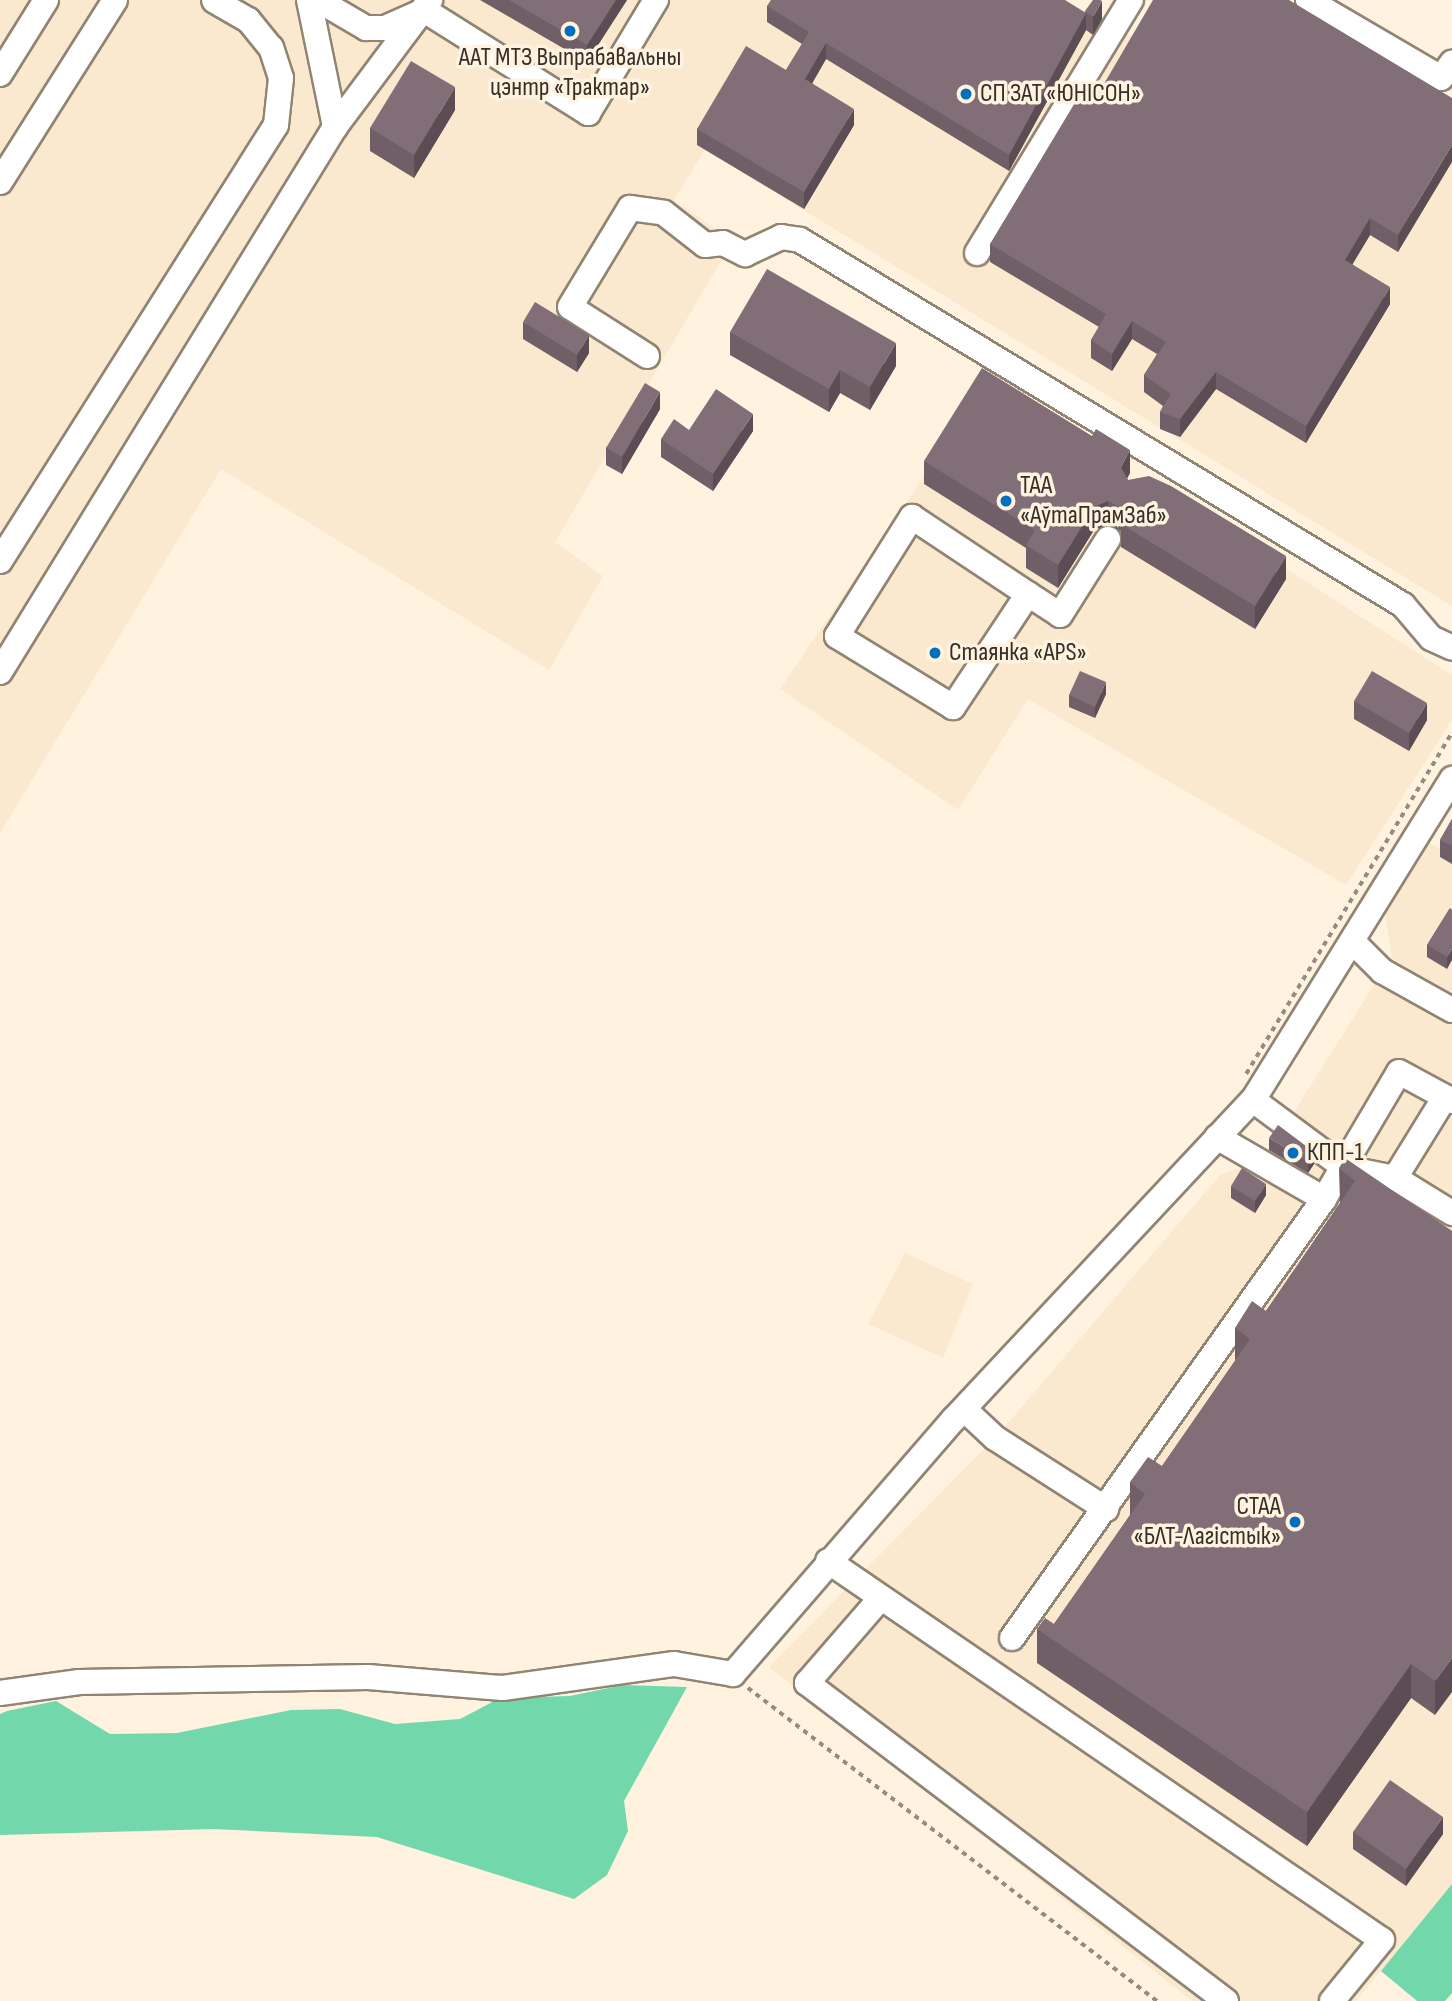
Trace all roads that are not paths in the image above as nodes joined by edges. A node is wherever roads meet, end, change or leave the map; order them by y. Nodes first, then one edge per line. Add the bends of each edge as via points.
1 (46, 0) edge
2 (115, 0) edge
3 (214, 0) edge
4 (309, 0) edge
5 (318, 0) edge
6 (656, 0) edge
7 (1131, 0) edge
8 (1308, 0) edge
9 (427, 5) edge
10 (1452, 63) edge
11 (0, 74) edge
12 (335, 127) junction
13 (0, 182) edge
14 (977, 253) dead end
15 (647, 356) dead end
16 (1156, 458) junction
17 (1143, 480) edge
18 (1108, 539) dead end
19 (0, 561) edge
20 (1028, 594) junction
21 (1452, 648) edge
22 (0, 672) edge
23 (1452, 779) edge
24 (1354, 943) junction
25 (1451, 1008) edge
26 (1448, 1099) edge
27 (1253, 1100) junction
28 (1217, 1137) junction
29 (1345, 1168) junction
30 (1395, 1178) junction
31 (1324, 1199) junction
32 (1452, 1213) edge
33 (964, 1409) junction
34 (1106, 1509) junction
35 (828, 1561) junction
36 (879, 1600) junction
37 (1012, 1638) dead end
38 (0, 1693) edge
39 (1226, 2001) edge
40 (1332, 2001) edge

1 - 11 street
2 - 13 street
3 - 19 street via 248,19 271,48 281,78 276,125
4 - 12 street
5 - 9 street via 366,28 385,28
6 - 9 street via 588,113
7 - 14 street
8 - 10 street via 1441,78
9 - 12 street
12 - 22 street
15 - 16 street via 570,307 630,208 664,213 705,245 723,243 746,254 781,237 800,240
16 - 17 street
16 - 21 street via 1403,605 1432,638
18 - 20 street via 1060,615
20 - 20 street via 912,517 837,636 953,707
23 - 24 street
24 - 25 street via 1382,971
24 - 27 street
26 - 29 street via 1399,1072
26 - 30 street
27 - 28 street
27 - 29 street
28 - 31 street
28 - 33 street
29 - 30 street
29 - 31 street
30 - 32 street
31 - 34 street
33 - 34 street via 995,1438
33 - 35 street
34 - 37 street
35 - 36 street
35 - 38 street via 733,1674 674,1664 503,1688 368,1677 79,1682
36 - 39 street via 807,1683
36 - 40 street via 1382,1940

